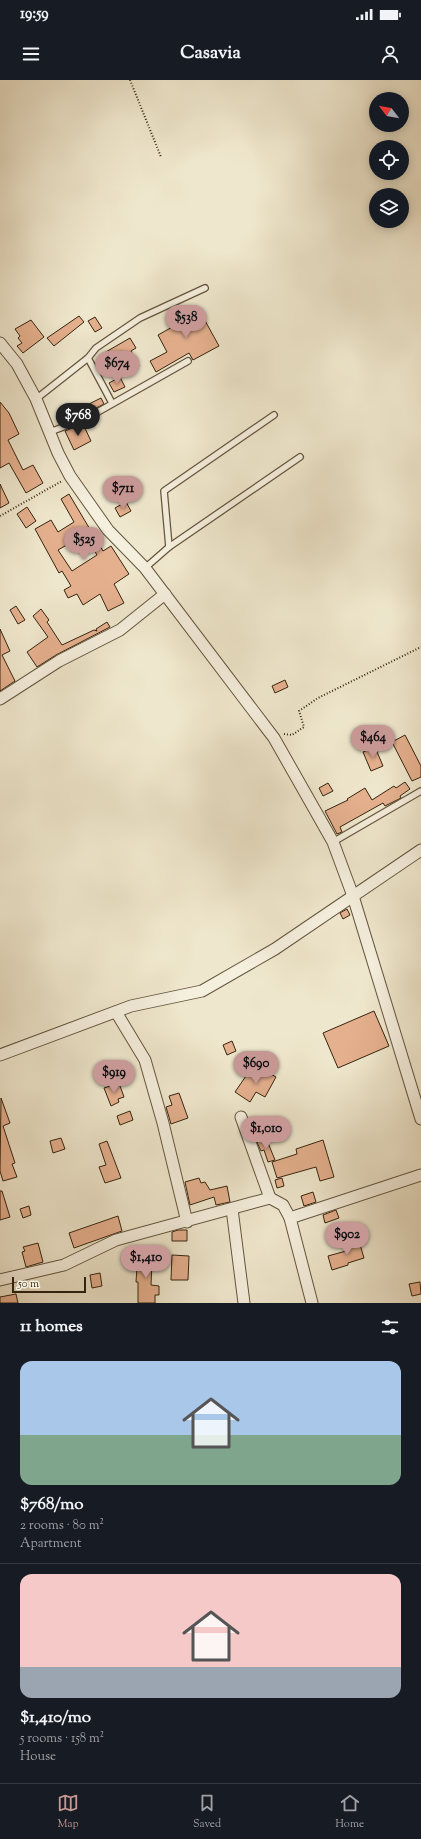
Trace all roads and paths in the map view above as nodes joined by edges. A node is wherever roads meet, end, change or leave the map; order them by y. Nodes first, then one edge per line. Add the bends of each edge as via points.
1 (130, 80) edge
2 (161, 157) dead end
3 (205, 288) dead end
4 (0, 343) edge
5 (88, 358) junction
6 (188, 361) dead end
7 (36, 399) junction
8 (112, 403) junction
9 (274, 415) dead end
10 (50, 432) junction
11 (300, 457) dead end
12 (70, 476) junction
13 (0, 516) edge
14 (169, 548) junction
15 (145, 568) junction
16 (165, 594) junction
17 (421, 647) edge
18 (0, 699) edge
19 (274, 738) junction
20 (421, 791) edge
21 (333, 842) junction
22 (421, 850) edge
23 (353, 896) junction
24 (116, 1012) junction
25 (0, 1055) edge
26 (241, 1117) dead end
27 (421, 1119) edge
28 (421, 1174) edge
29 (270, 1198) junction
30 (232, 1209) junction
31 (290, 1218) junction
32 (187, 1222) junction
33 (0, 1280) edge
34 (244, 1303) edge
35 (312, 1303) edge

1 - 2 path
3 - 5 lane via 140,318 96,348
4 - 7 street via 17,364
5 - 7 lane
5 - 8 lane
6 - 8 lane
7 - 10 street
8 - 10 lane via 89,417
9 - 14 lane via 164,491
10 - 12 street
11 - 14 lane
12 - 13 path
12 - 15 street via 108,530
14 - 15 lane
15 - 16 street
16 - 18 street via 120,630 59,661
16 - 19 street
17 - 19 path via 318,698 298,711 304,727 292,736 281,734
19 - 21 street
20 - 21 lane
21 - 23 street
22 - 23 street
23 - 24 street via 275,949 202,991 131,1006
23 - 27 street
24 - 25 street
24 - 32 street via 145,1060
26 - 29 street
28 - 31 street
29 - 30 street
29 - 31 street via 283,1205
30 - 32 street
30 - 34 street
31 - 35 street
32 - 33 street via 116,1240 64,1265

